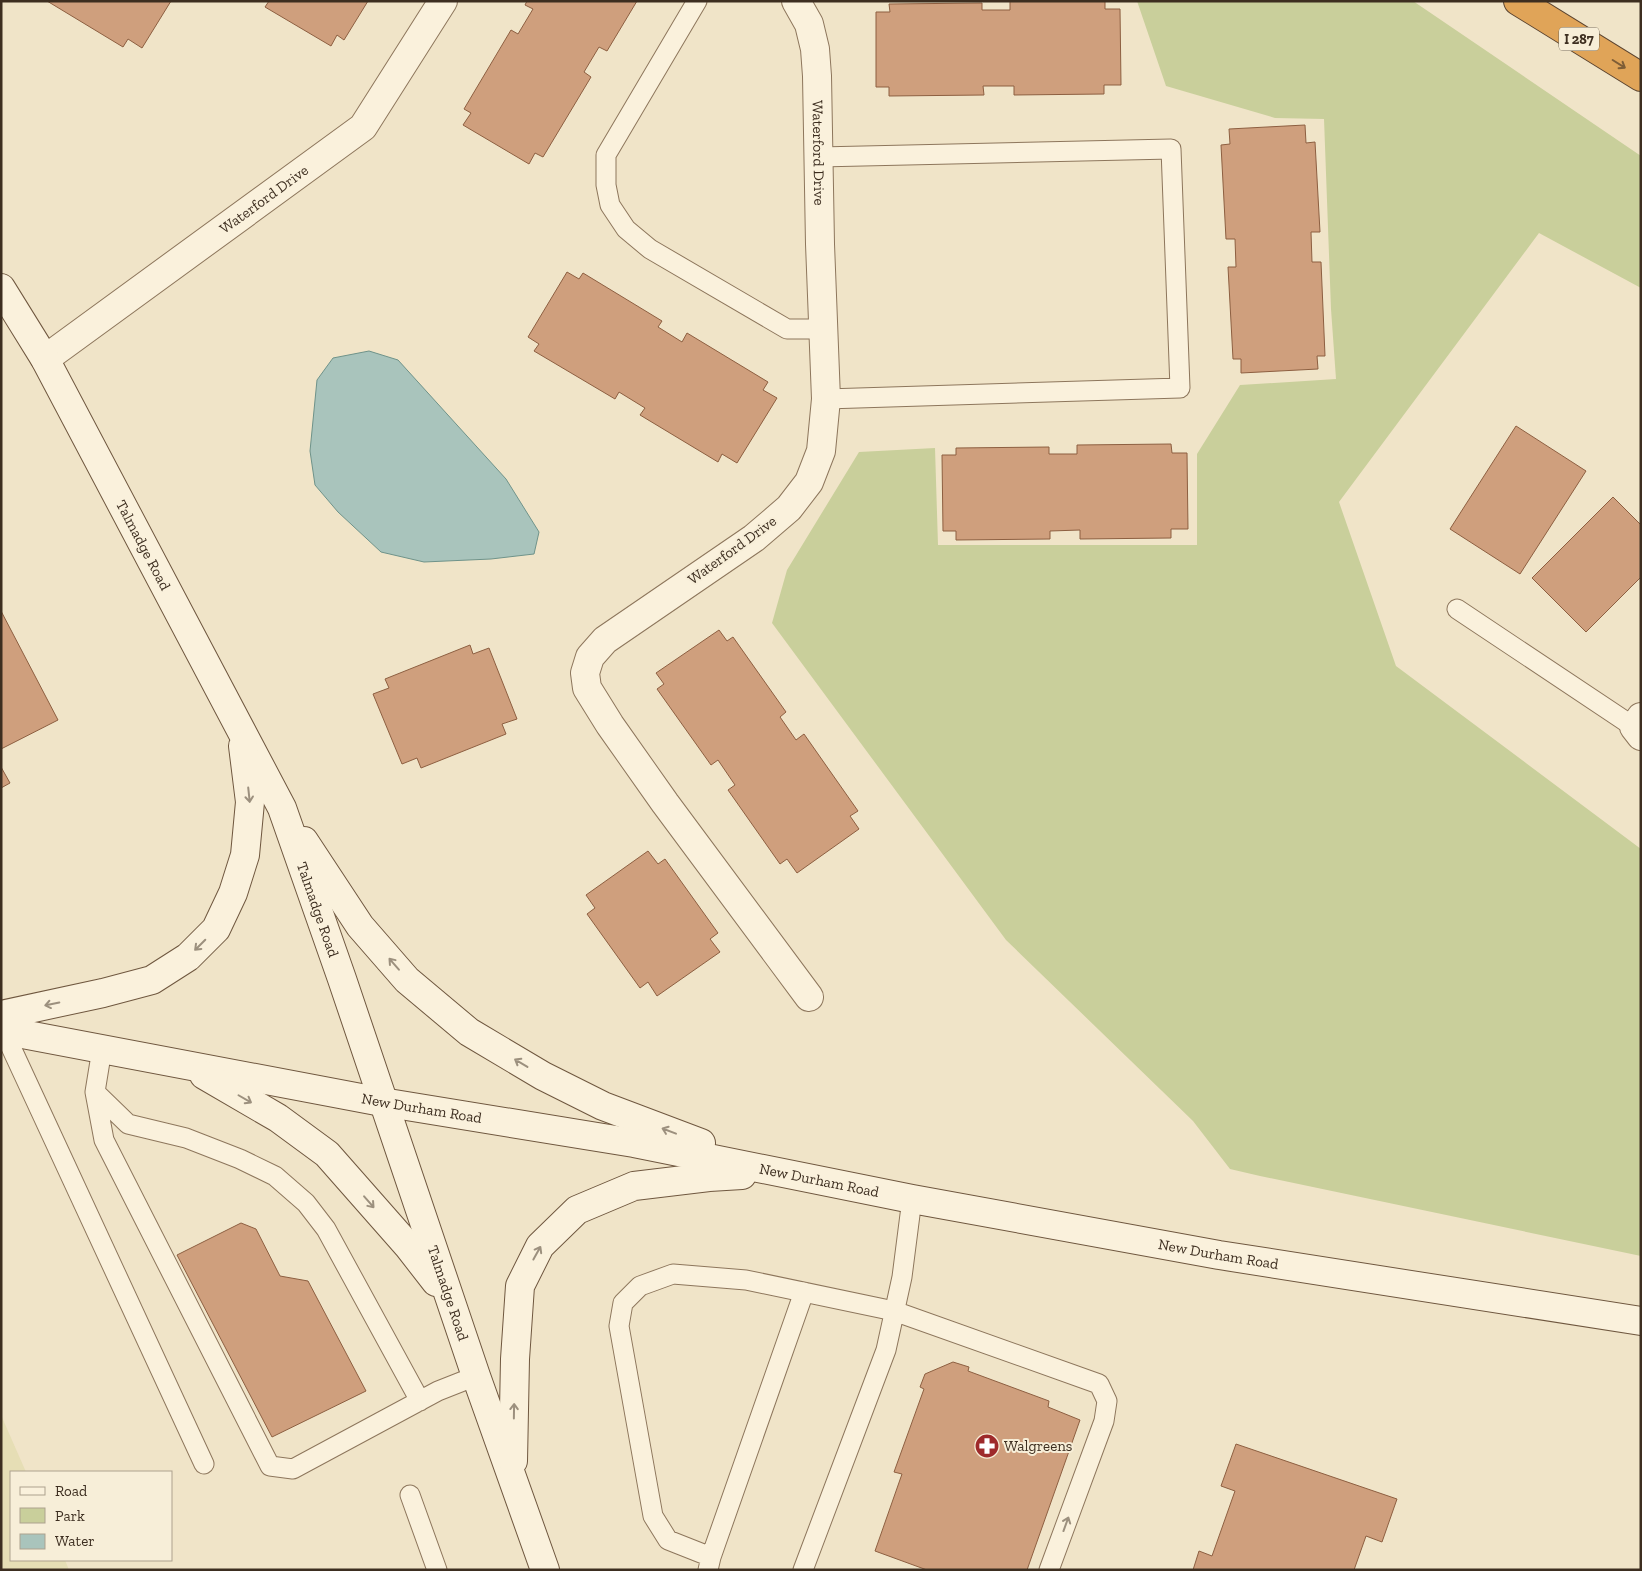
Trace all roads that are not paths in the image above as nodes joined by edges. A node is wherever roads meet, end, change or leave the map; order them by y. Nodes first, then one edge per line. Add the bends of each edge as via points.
1 (443, 1) edge
2 (697, 1) edge
3 (796, 1) edge
4 (1518, 1) edge
5 (1641, 77) edge
6 (819, 157) junction
7 (1, 288) edge
8 (824, 329) junction
9 (45, 359) junction
10 (826, 399) junction
11 (1458, 609) dead end
12 (1639, 726) edge
13 (241, 729) junction
14 (282, 808) junction
15 (809, 997) dead end
16 (2, 1025) edge
17 (102, 1049) junction
18 (188, 1065) junction
19 (95, 1092) junction
20 (382, 1102) junction
21 (780, 1173) junction
22 (912, 1199) junction
23 (804, 1292) junction
24 (450, 1300) junction
25 (894, 1311) junction
26 (1641, 1321) edge
27 (476, 1376) junction
28 (420, 1401) junction
29 (204, 1464) dead end
30 (512, 1477) junction
31 (410, 1495) dead end
32 (710, 1563) edge
33 (437, 1570) edge
34 (546, 1570) edge
35 (803, 1570) edge
36 (1049, 1570) edge

1 - 9 street, Waterford Drive via 363,127
2 - 8 lane via 606,155 610,205 626,229 650,249 787,329
3 - 6 street, Waterford Drive via 809,24 815,49
4 -> 5 highway, I 287
6 - 8 street, Waterford Drive
6 - 10 lane via 1172,148 1180,388
7 - 9 street, Talmadge Road
8 - 10 street, Waterford Drive
9 - 13 street, Talmadge Road
10 - 15 street, Waterford Drive via 821,451 809,482 789,508 754,538 605,640 590,657 585,673 587,688 610,725
11 - 12 lane
13 - 14 street, Talmadge Road
13 -> 16 street via 250,802 245,855 233,893 216,929 188,957 152,980
14 - 20 street, Talmadge Road
21 -> 14 street via 602,1106 469,1032 407,980 360,926
16 - 17 street, New Durham Road
16 - 29 lane
17 - 18 street, New Durham Road
17 - 19 lane
18 - 20 street, New Durham Road
18 -> 24 street via 278,1118 327,1154 408,1246
19 - 28 lane via 128,1124 186,1138 240,1159 275,1176 306,1203 326,1229
19 - 28 lane via 104,1140 270,1466 293,1469
20 - 21 street, New Durham Road via 634,1144
20 - 24 street, Talmadge Road
21 - 22 street, New Durham Road
30 -> 21 street via 520,1286 540,1246 577,1210 634,1186
22 - 25 lane via 902,1277
22 - 26 street, New Durham Road via 1219,1255
23 - 25 lane
23 - 32 lane
23 - 32 lane via 746,1280 673,1274 640,1286 623,1303 619,1326 621,1344 653,1516 668,1540
24 - 27 street, Talmadge Road
25 - 35 lane via 886,1350
36 -> 25 lane via 1104,1420 1107,1402 1099,1384
27 - 28 lane
27 - 30 street, Talmadge Road
30 - 34 street, Talmadge Road
31 - 33 lane

